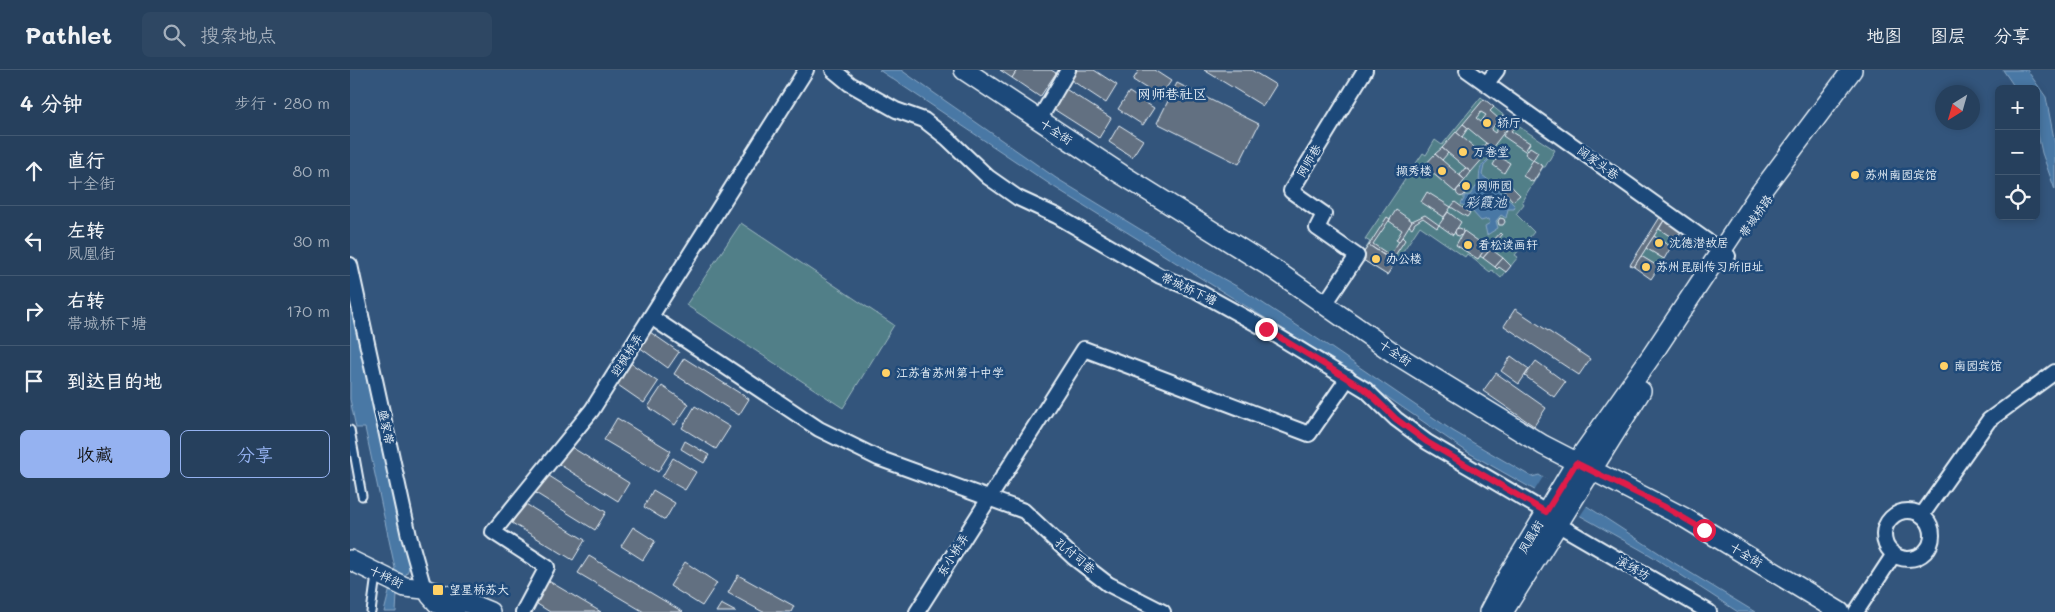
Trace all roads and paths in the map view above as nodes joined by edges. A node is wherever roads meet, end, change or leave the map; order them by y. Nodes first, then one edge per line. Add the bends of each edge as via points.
1 (806, 70) edge
2 (833, 70) edge
3 (964, 70) edge
4 (1068, 70) edge
5 (1365, 70) edge
6 (1467, 70) edge
7 (1496, 70) edge
8 (1852, 70) edge
9 (1864, 70) edge
10 (1487, 83) junction
11 (1039, 120) junction
12 (1724, 254) junction
13 (350, 265) edge
14 (1325, 304) junction
15 (651, 317) junction
16 (2055, 372) edge
17 (1348, 378) junction
18 (350, 430) edge
19 (1579, 474) junction
20 (362, 496) dead end
21 (989, 499) junction
22 (1922, 515) junction
23 (1552, 518) junction
24 (1894, 554) junction
25 (350, 560) edge
26 (382, 576) junction
27 (424, 589) junction
28 (371, 612) edge
29 (431, 612) edge
30 (455, 612) edge
31 (490, 612) edge
32 (523, 612) edge
33 (917, 612) edge
34 (1163, 612) edge
35 (1489, 612) edge
36 (1503, 612) edge
37 (1709, 612) edge
38 (1840, 612) edge
39 (1856, 612) edge

1 - 15 street, 迎枫桥弄
2 - 17 street, 带城桥下塘 via 850,84 889,106 924,120 988,177 1018,198 1057,216 1160,276 1200,292
3 - 11 main road, 十全街
4 - 11 street
5 - 14 street, 网师巷 via 1291,191 1324,214 1317,228 1357,256
6 - 10 street, 阔家头巷
7 - 10 street
8 - 12 main road, 带城桥路 via 1794,146
9 - 12 main road, 带城桥路
10 - 12 street, 阔家头巷
11 - 14 main road, 十全街
12 - 19 main road, 带城桥路 via 1660,360
13 - 27 street, 盛家带 via 409,536
14 - 19 main road, 十全街 via 1396,354 1543,445
15 - 21 street, 孔付司巷 via 819,429 878,458
15 - 32 street, 迎枫桥弄 via 592,410 493,532 547,567
16 - 22 street via 1989,420
17 - 21 street, 东小桥弄 via 1309,434 1084,349
17 - 23 street, 带城桥下塘 via 1427,442
18 - 20 lane
19 - 23 main road, 凤凰街
19 - 38 main road, 十全街 via 1685,518
21 - 33 street, 东小桥弄
21 - 34 street, 孔付司巷 via 1024,512 1073,558 1108,584
22 - 24 street via 1932,530 1928,548 1912,558
22 - 24 street via 1904,511 1888,520 1884,539
23 - 35 main road, 凤凰街 via 1508,576
23 - 36 main road, 凤凰街
23 - 37 street, 滚绣坊
24 - 39 street
25 - 26 main road, 十梓街
26 - 27 main road, 十梓街 via 405,587
26 - 28 lane
27 - 29 main road
27 - 30 main road via 437,604
27 - 31 main road, 十梓街

